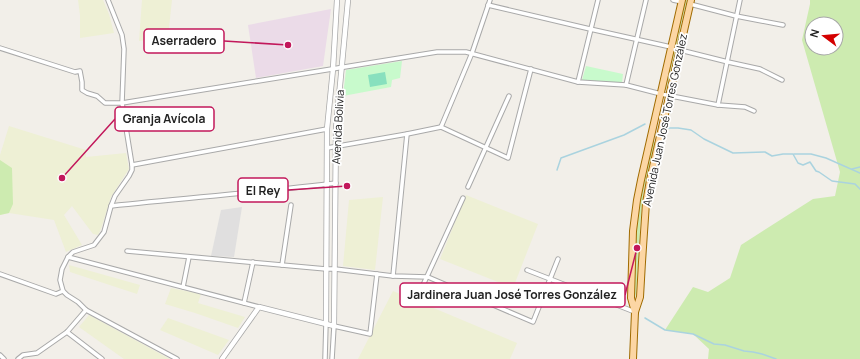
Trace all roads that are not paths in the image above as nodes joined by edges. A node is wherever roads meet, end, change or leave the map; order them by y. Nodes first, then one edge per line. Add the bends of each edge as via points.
1 (108, 0) edge
2 (337, 0) edge
3 (348, 0) edge
4 (490, 0) edge
5 (598, 0) edge
6 (646, 0) edge
7 (673, 0) edge
8 (740, 0) edge
9 (682, 1) edge
10 (691, 2) edge
11 (488, 5) junction
12 (736, 16) junction
13 (783, 25) dead end
14 (590, 29) junction
15 (637, 39) junction
16 (671, 47) junction
17 (0, 48) edge
18 (680, 50) junction
19 (472, 54) junction
20 (728, 62) junction
21 (342, 68) junction
22 (333, 69) junction
23 (532, 69) junction
24 (782, 80) dead end
25 (578, 82) junction
26 (626, 85) junction
27 (661, 94) junction
28 (509, 96) dead end
29 (670, 96) junction
30 (122, 103) junction
31 (718, 105) junction
32 (754, 111) dead end
33 (655, 117) junction
34 (665, 119) junction
35 (441, 127) junction
36 (327, 129) junction
37 (407, 134) junction
38 (336, 146) junction
39 (327, 148) junction
40 (486, 148) junction
41 (132, 165) junction
42 (336, 183) junction
43 (327, 184) junction
44 (468, 187) dead end
45 (463, 198) dead end
46 (291, 205) dead end
47 (111, 206) junction
48 (127, 251) dead end
49 (68, 257) junction
50 (189, 257) junction
51 (558, 259) dead end
52 (253, 262) junction
53 (282, 265) junction
54 (326, 269) junction
55 (335, 269) junction
56 (527, 270) dead end
57 (0, 274) edge
58 (377, 274) junction
59 (393, 276) junction
60 (428, 278) junction
61 (550, 279) junction
62 (183, 287) junction
63 (63, 291) junction
64 (418, 296) dead end
65 (244, 303) junction
66 (259, 307) junction
67 (86, 310) junction
68 (635, 312) junction
69 (326, 323) junction
70 (334, 326) junction
71 (67, 332) junction
72 (0, 355) edge
73 (4, 359) edge
74 (18, 359) edge
75 (102, 359) edge
76 (177, 359) edge
77 (222, 359) edge
78 (325, 359) edge
79 (332, 359) edge
80 (632, 359) edge

1 - 30 street via 122,35 124,49
2 - 22 street, Avenida Bolivia
3 - 21 street, Avenida Bolivia
4 - 11 street
5 - 14 street
6 - 15 street
7 - 9 street
8 - 12 street
9 - 16 main road, Avenida Juan José Torres González
10 - 12 street
10 - 18 main road, Avenida Juan José Torres González
11 - 14 street
11 - 19 street
12 - 13 street
12 - 20 street
14 - 15 street
14 - 25 street
15 - 16 street
15 - 26 street
16 - 27 main road, Avenida Juan José Torres González
17 - 30 street via 75,72 80,71 82,90 97,96 105,103
18 - 20 street
18 - 29 main road, Avenida Juan José Torres González
19 - 21 street via 437,52
19 - 23 street
19 - 35 street
20 - 24 street via 760,68
20 - 31 street
21 - 22 street
21 - 38 street, Avenida Bolivia
22 - 30 street
22 - 36 street, Avenida Bolivia
23 - 25 street
23 - 40 street via 508,158
25 - 26 street
26 - 27 street
27 - 29 street
27 - 33 main road, Avenida Juan José Torres González
28 - 40 street
29 - 31 street
29 - 34 main road, Avenida Juan José Torres González
30 - 41 street
31 - 32 street via 745,107
33 - 34 main road
33 - 68 main road, Avenida Juan José Torres González via 639,187 633,231 631,298
34 - 68 main road, Avenida Juan José Torres González via 646,203 640,297
35 - 37 street
35 - 40 street
36 - 39 street, Avenida Bolivia
36 - 41 street
37 - 38 street
37 - 59 street
38 - 39 street
38 - 42 street, Avenida Bolivia
39 - 43 street, Avenida Bolivia
40 - 44 street
41 - 47 street via 129,176
42 - 43 street
42 - 55 street, Avenida Bolivia
43 - 47 street
43 - 54 street, Avenida Bolivia
45 - 60 street
46 - 53 street
47 - 49 street via 104,232 94,245 73,252
48 - 50 street
49 - 62 street
49 - 63 street via 60,280
50 - 52 street
50 - 62 street
51 - 61 street
52 - 53 street
52 - 65 street
53 - 54 street
54 - 55 street
54 - 69 street, Avenida Bolivia
55 - 58 street
55 - 70 street, Avenida Bolivia
56 - 61 street
57 - 63 street via 56,294
58 - 59 street
58 - 70 street via 370,334
59 - 60 street
60 - 61 street via 533,322
60 - 64 street
61 - 68 street
62 - 65 street
63 - 67 street
65 - 66 street
66 - 69 street
66 - 77 street
67 - 71 street
67 - 76 street
68 - 80 main road, Avenida Juan José Torres González
69 - 70 street
69 - 78 street
70 - 79 street
71 - 74 street via 37,353 23,355
71 - 75 street
72 - 73 street

